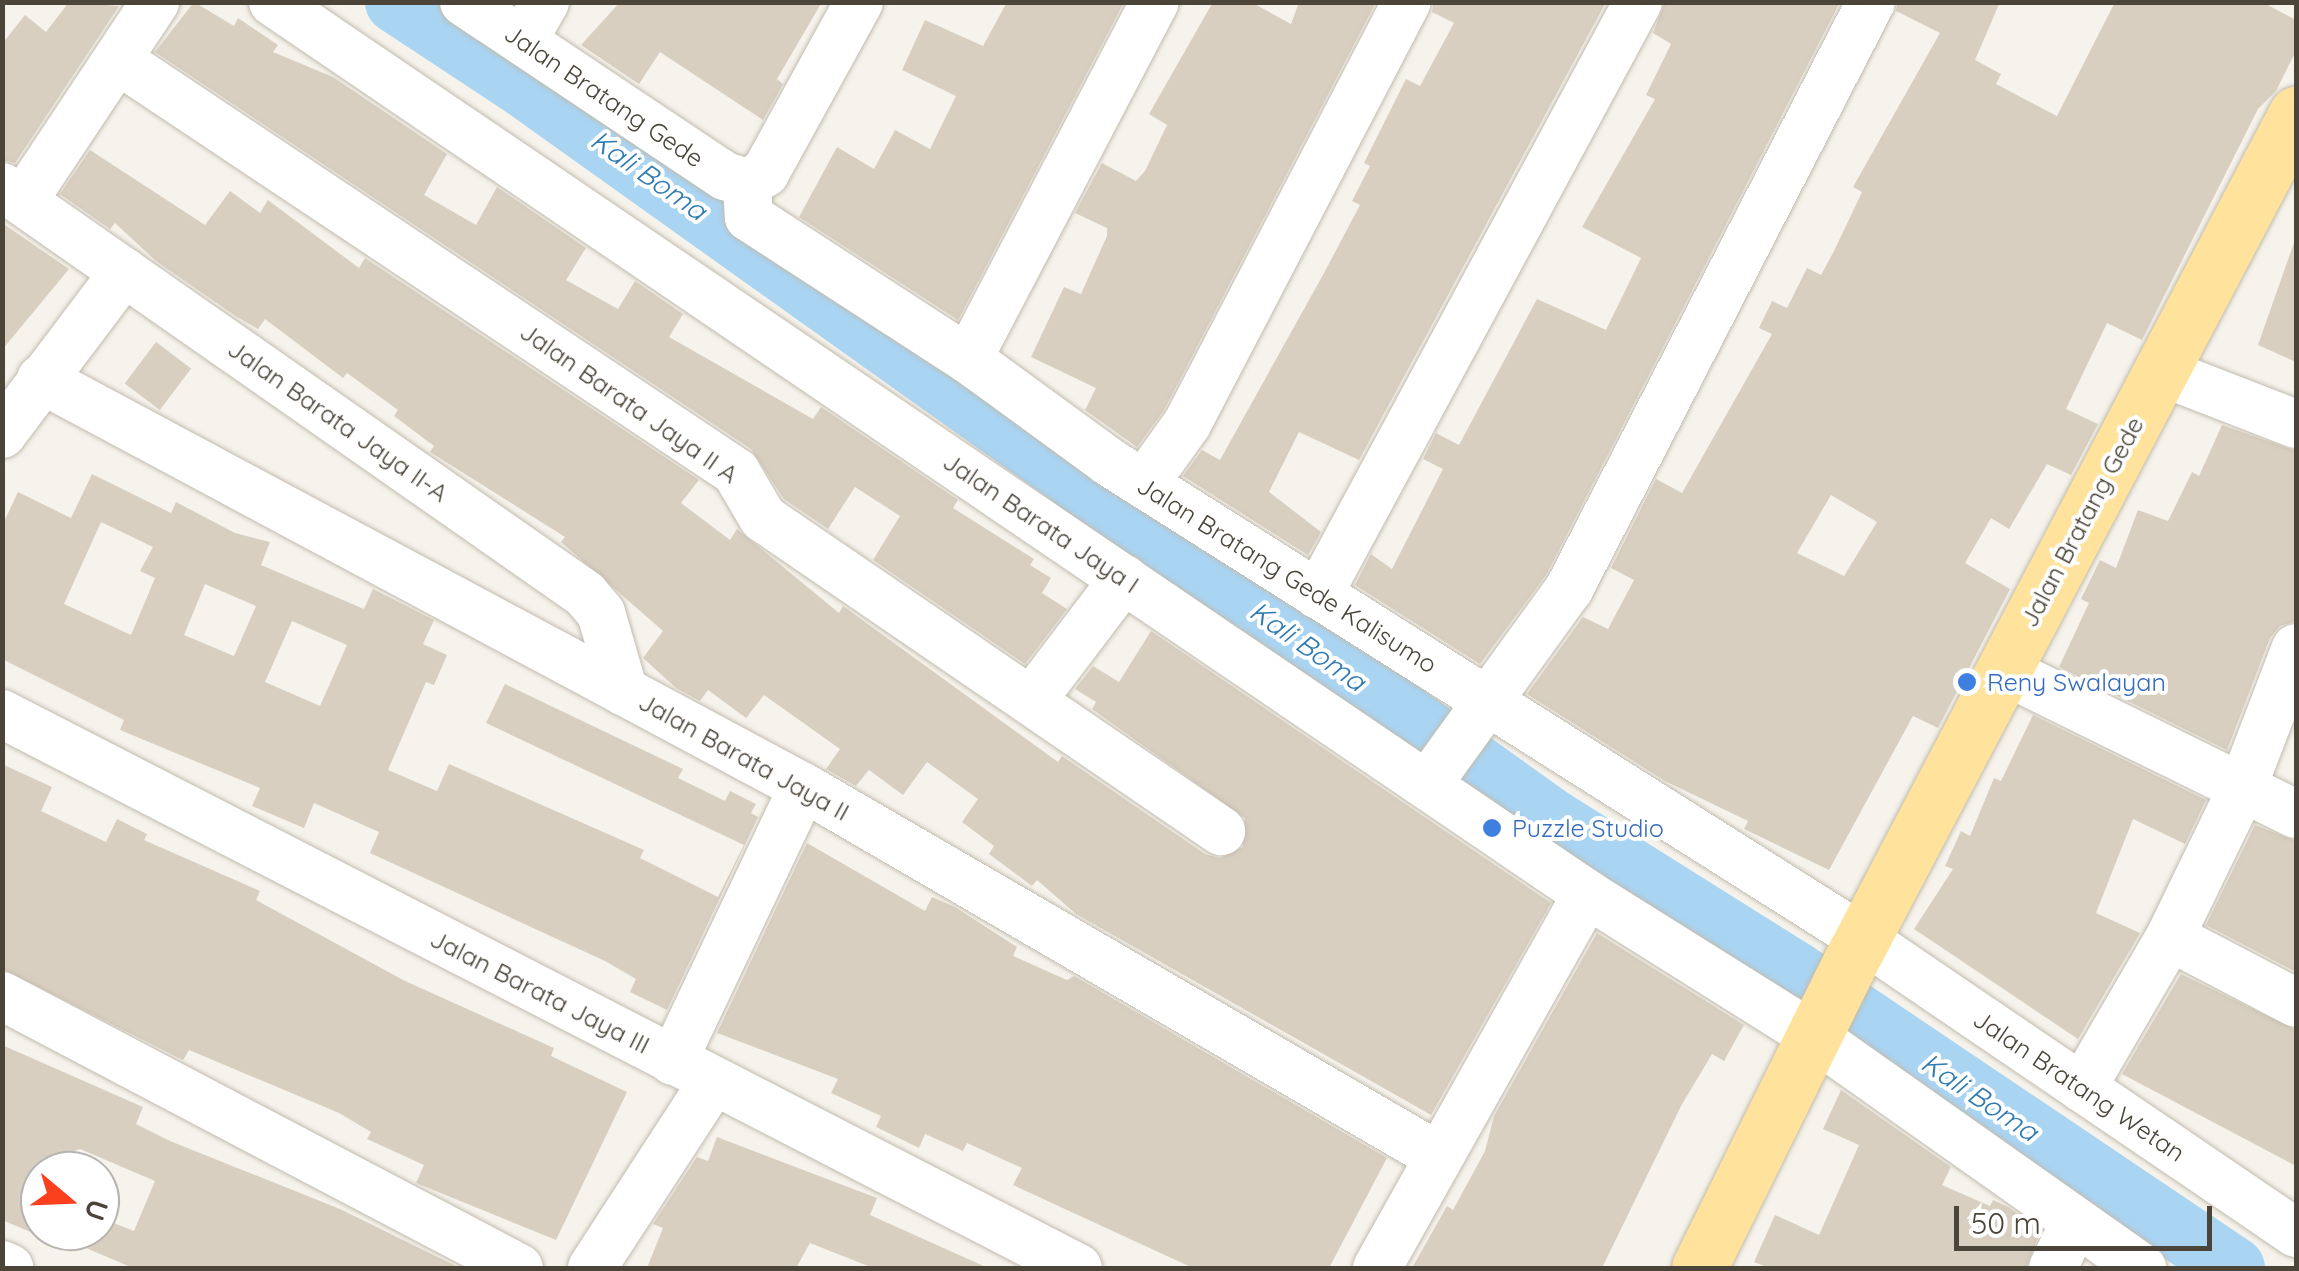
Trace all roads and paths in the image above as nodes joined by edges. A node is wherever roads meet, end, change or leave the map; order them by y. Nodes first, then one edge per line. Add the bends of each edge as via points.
1 (155, 2) edge
2 (274, 2) edge
3 (464, 2) edge
4 (859, 2) edge
5 (1155, 2) edge
6 (1407, 2) edge
7 (1638, 2) edge
8 (1871, 2) edge
9 (534, 22) edge
10 (118, 60) junction
11 (2296, 114) edge
12 (747, 183) junction
13 (13, 194) edge
14 (124, 272) junction
15 (968, 359) junction
16 (2162, 372) junction
17 (41, 379) junction
18 (2296, 424) edge
19 (2, 434) edge
20 (1144, 484) junction
21 (1124, 579) junction
22 (1318, 595) junction
23 (2296, 648) edge
24 (2003, 670) junction
25 (624, 692) junction
26 (1032, 700) junction
27 (2, 714) edge
28 (1482, 714) junction
29 (1436, 775) junction
30 (802, 787) junction
31 (2241, 791) junction
32 (2296, 814) edge
33 (1221, 830) dead end
34 (1586, 894) junction
35 (2170, 936) junction
36 (1859, 944) junction
37 (2, 996) edge
38 (2296, 1003) edge
39 (1818, 1025) junction
40 (693, 1072) junction
41 (2082, 1088) junction
42 (1436, 1155) junction
43 (2074, 1224) junction
44 (2296, 1233) edge
45 (2, 1265) edge
46 (9, 1268) edge
47 (519, 1268) edge
48 (592, 1268) edge
49 (1078, 1268) edge
50 (1377, 1268) edge
51 (1699, 1268) edge
52 (2053, 1268) edge
53 (2142, 1268) edge

1 - 10 street
2 - 21 street, Jalan Barata Jaya I
3 - 9 street, Jalan Bratang Gede
4 - 12 street via 765,172
5 - 15 street
6 - 20 street via 1187,424
7 - 22 street
8 - 28 street via 1569,589
9 - 12 street, Jalan Bratang Gede via 725,176
10 - 13 street
10 - 26 street, Jalan Barata Jaya II A via 736,472 763,518
11 - 16 main road, Jalan Bratang Gede
12 - 15 street, Jalan Bratang Gede Kalisumo via 749,217
13 - 14 street, Jalan Barata Jaya II-A
14 - 17 street
14 - 25 street, Jalan Barata Jaya II-A via 586,594 601,613
15 - 20 street, Jalan Bratang Gede Kalisumo
16 - 18 street
16 - 24 main road, Jalan Bratang Gede
17 - 19 street
17 - 25 street, Jalan Barata Jaya II
20 - 22 street, Jalan Bratang Gede Kalisumo
21 - 26 street
21 - 29 street, Jalan Barata Jaya I
22 - 28 street, Jalan Bratang Gede Kalisumo
23 - 31 street
24 - 31 street
24 - 36 main road, Jalan Bratang Gede
25 - 30 street, Jalan Barata Jaya II
26 - 33 street, Jalan Barata Jaya II A
27 - 40 street, Jalan Barata Jaya III
28 - 29 street
28 - 36 street, Jalan Bratang Gede Kalisumo
29 - 34 street, Jalan Barata Jaya I
30 - 40 street
30 - 42 street, Jalan Barata Jaya II
31 - 32 street
31 - 35 street
34 - 39 street, Jalan Barata Jaya I
34 - 42 street
35 - 38 street
35 - 41 street
36 - 39 main road, Jalan Bratang Gede
36 - 41 street, Jalan Bratang Wetan
37 - 47 street
39 - 43 street, Jalan Barata Jaya I
39 - 51 main road, Jalan Bratang Gede
40 - 48 street
40 - 49 street, Jalan Barata Jaya III
41 - 44 street, Jalan Bratang Wetan
42 - 50 street
43 - 52 street
43 - 53 street, Jalan Barata Jaya I
45 - 46 street

